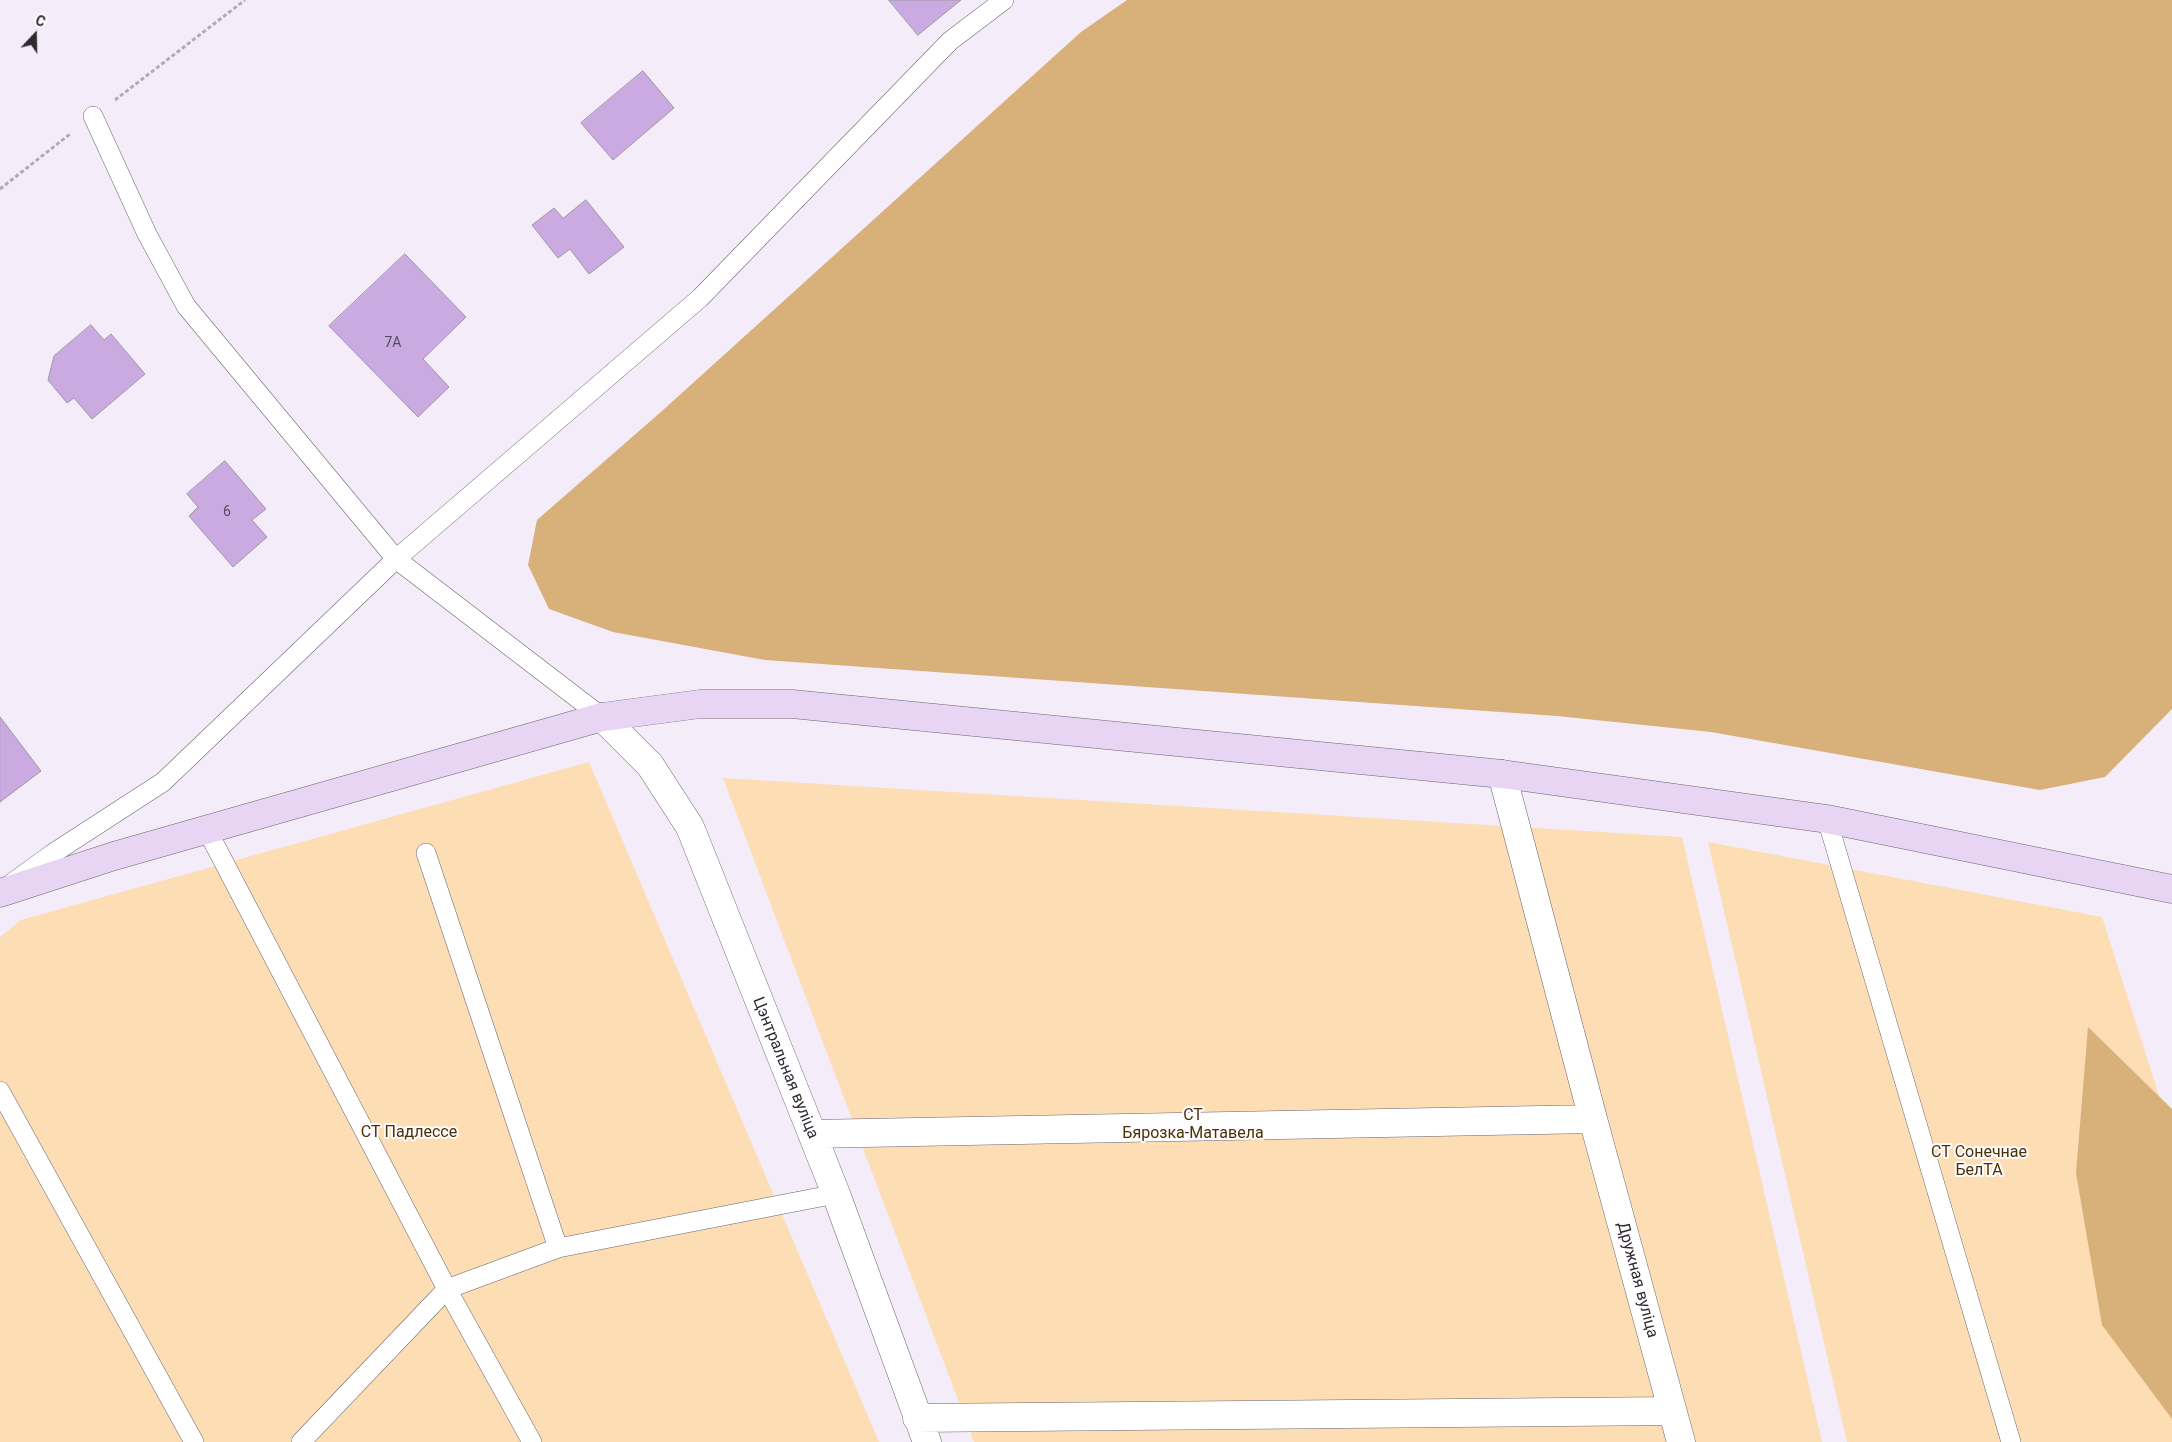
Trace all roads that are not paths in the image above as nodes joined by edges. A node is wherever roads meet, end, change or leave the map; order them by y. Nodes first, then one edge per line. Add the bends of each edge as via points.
1 (1004, 0) edge
2 (93, 116) road end
3 (396, 560) junction
4 (602, 717) junction
5 (1502, 774) junction
6 (1827, 819) junction
7 (207, 830) junction
8 (426, 853) dead end
9 (2172, 889) edge
10 (0, 892) edge
11 (0, 1091) edge
12 (1593, 1119) junction
13 (812, 1134) junction
14 (836, 1194) junction
15 (558, 1248) junction
16 (448, 1289) junction
17 (1672, 1411) junction
18 (922, 1430) edge
19 (194, 1442) edge
20 (301, 1442) edge
21 (532, 1442) edge
22 (1680, 1442) edge
23 (2011, 1442) edge

1 - 3 lane via 950,41 700,298
2 - 3 lane via 147,234 186,306
3 - 4 lane
3 - 10 lane via 163,782
4 - 5 street via 700,704 792,704
4 - 7 street
4 - 13 street, Цэнтральная вуліца via 650,766 690,827
5 - 6 street
5 - 12 street, Дружная вуліца
6 - 9 street
6 - 23 lane
7 - 10 street
7 - 16 lane
8 - 15 lane
11 - 19 lane
12 - 13 street
12 - 17 street, Дружная вуліца
13 - 14 street, Цэнтральная вуліца
14 - 15 lane
14 - 18 street, Цэнтральная вуліца
15 - 16 lane
16 - 20 lane
16 - 21 lane
17 - 18 street
17 - 22 street, Дружная вуліца

